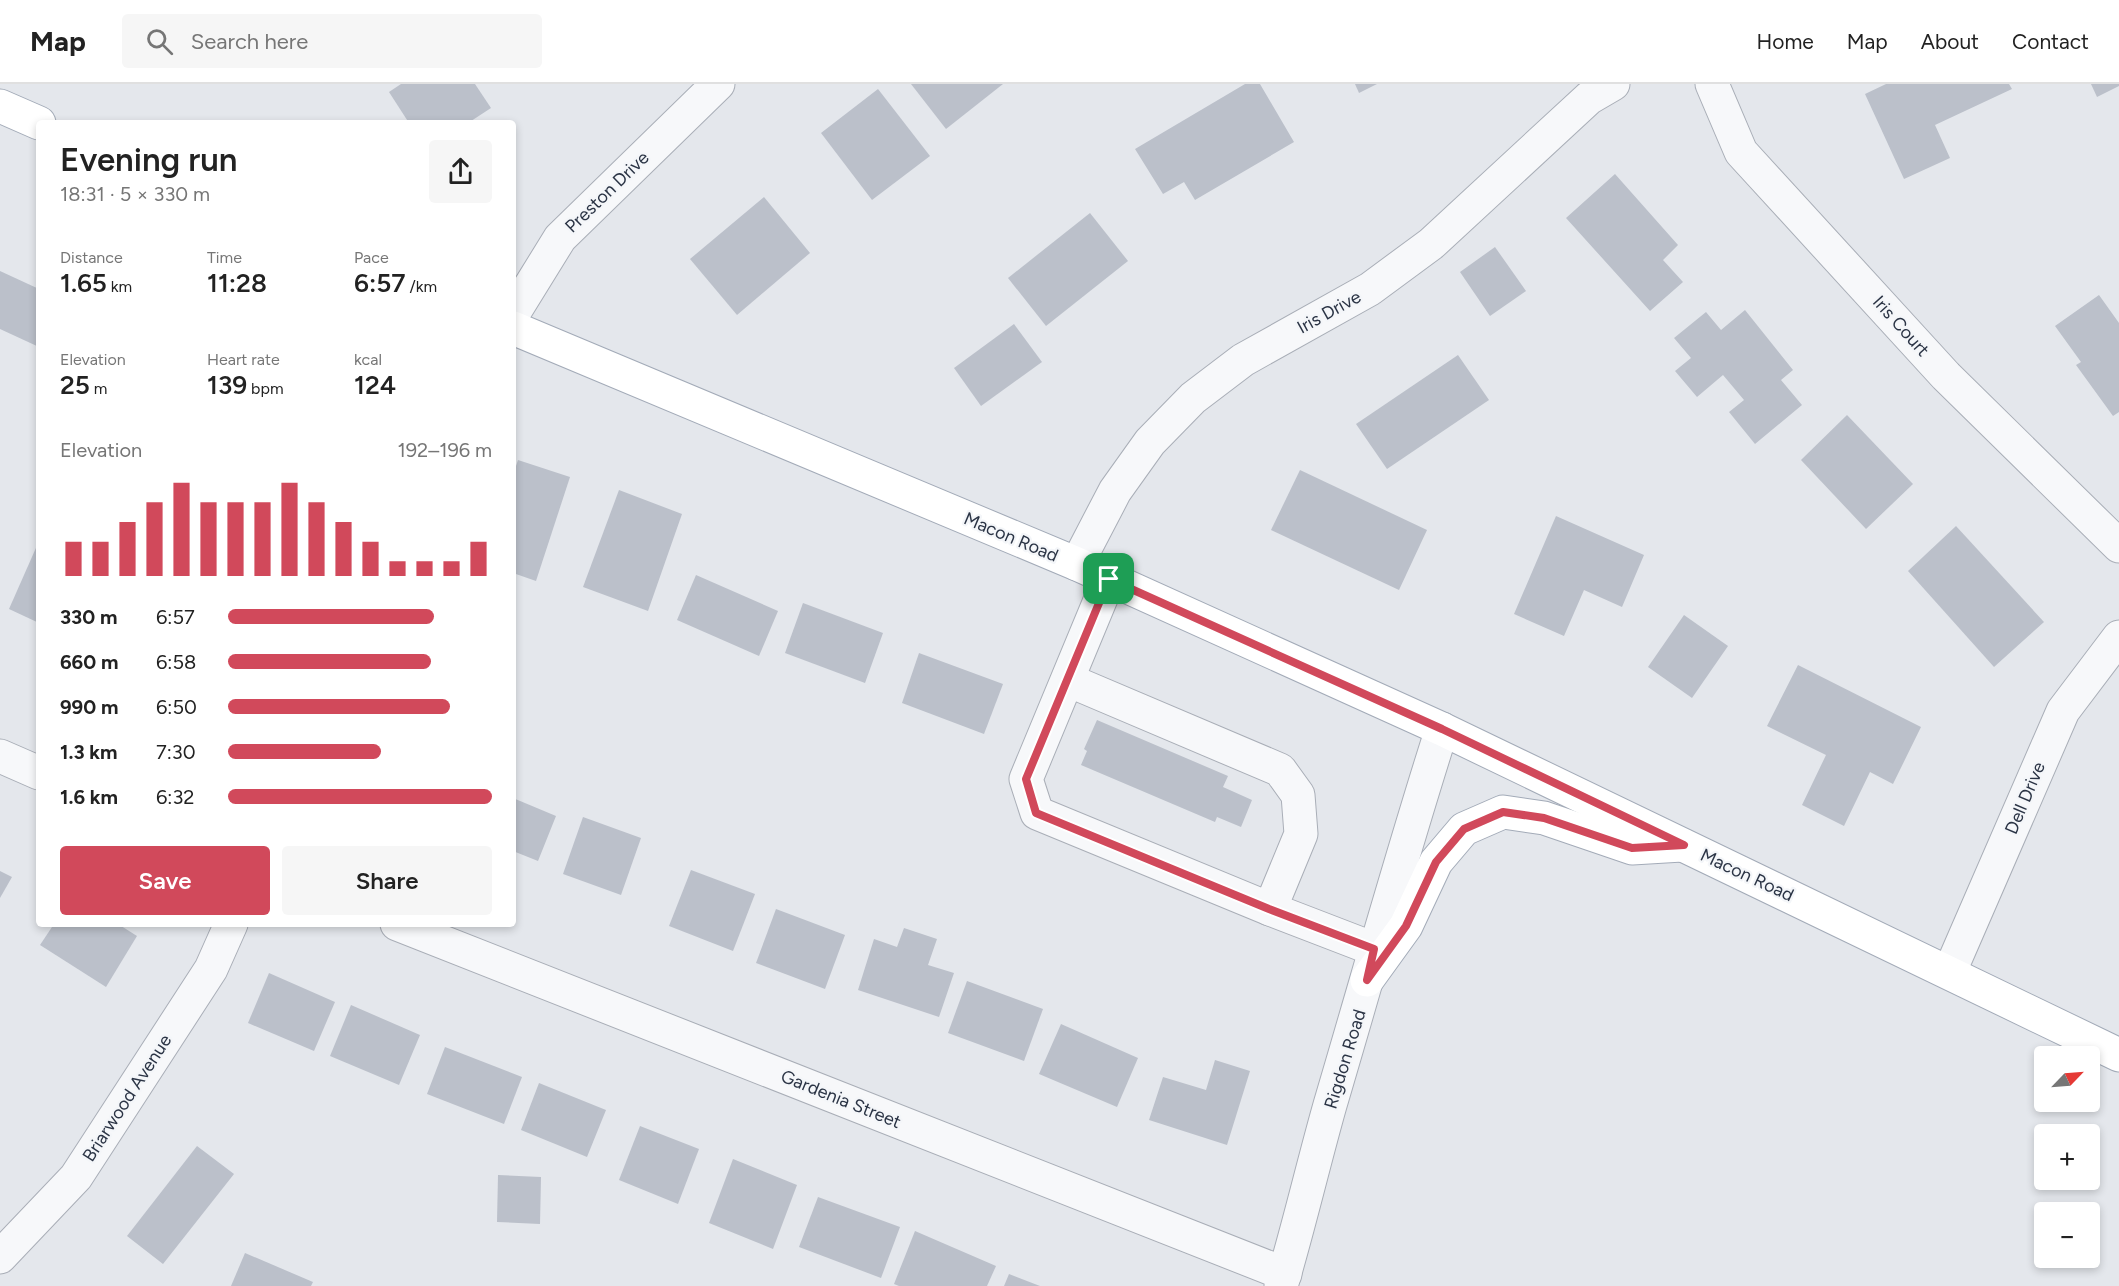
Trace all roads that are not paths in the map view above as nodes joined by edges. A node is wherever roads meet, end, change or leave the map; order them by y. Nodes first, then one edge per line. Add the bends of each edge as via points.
1 (718, 84) edge
2 (1613, 84) edge
3 (1712, 84) edge
4 (0, 106) edge
5 (36, 122) edge
6 (516, 309) edge
7 (516, 329) edge
8 (2119, 546) edge
9 (1077, 564) junction
10 (1109, 579) junction
11 (2119, 637) edge
12 (1068, 680) junction
13 (1442, 729) junction
14 (0, 756) edge
15 (36, 772) edge
16 (1684, 845) junction
17 (1269, 909) junction
18 (230, 927) edge
19 (404, 927) edge
20 (1371, 964) junction
21 (1950, 972) junction
22 (2119, 1055) edge
23 (0, 1257) edge
24 (1283, 1280) edge

1 - 6 street, Preston Drive via 560,238
2 - 9 street, Iris Drive via 1588,98 1431,244 1370,289 1243,360 1192,398 1150,442 1115,491
3 - 8 street, Iris Court via 1742,152 1947,376
4 - 5 main road
7 - 9 main road, Macon Road
9 - 10 main road, Macon Road
10 - 12 street
10 - 13 main road, Macon Road
11 - 21 street, Dell Drive via 2063,711
12 - 17 street via 1280,770 1298,795 1301,834
12 - 17 street via 1026,779 1036,813
13 - 16 main road, Macon Road
13 - 20 street, Rigdon Road
14 - 15 street
16 - 20 main road via 1632,848 1544,818 1503,812 1464,829 1436,862 1406,926
16 - 21 main road, Macon Road
17 - 20 street
18 - 23 street, Briarwood Avenue via 211,969 76,1178
19 - 24 street, Gardenia Street
20 - 24 street, Rigdon Road
21 - 22 main road, Macon Road

